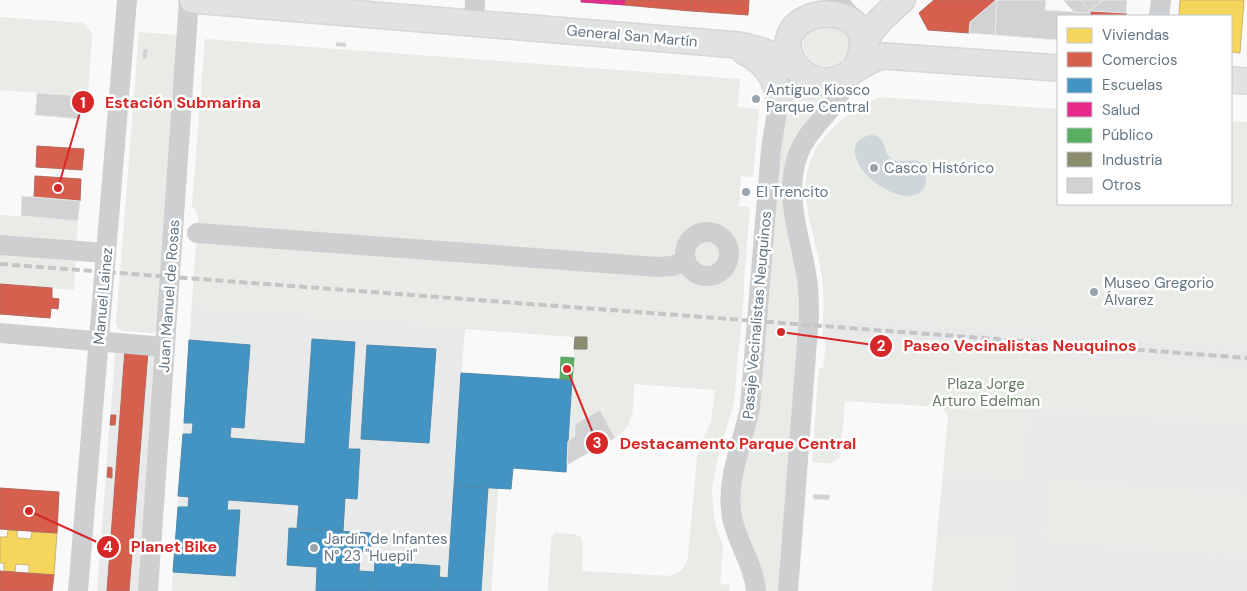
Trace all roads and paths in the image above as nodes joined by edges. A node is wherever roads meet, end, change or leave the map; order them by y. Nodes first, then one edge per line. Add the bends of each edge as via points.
1 (127, 0) edge
2 (190, 0) edge
3 (869, 0) edge
4 (1160, 0) edge
5 (828, 2) edge
6 (900, 2) edge
7 (475, 12) edge
8 (1159, 15) edge
9 (789, 35) junction
10 (726, 44) junction
11 (781, 59) junction
12 (855, 64) junction
13 (1057, 68) edge
14 (804, 74) junction
15 (1232, 80) edge
16 (1247, 81) edge
17 (779, 97) junction
18 (197, 233) dead end
19 (0, 245) edge
20 (106, 253) junction
21 (686, 261) dead end
22 (0, 334) edge
23 (99, 341) junction
24 (165, 347) junction
25 (78, 591) edge
26 (148, 591) edge
27 (756, 591) edge
28 (788, 591) edge

1 - 20 street, Manuel Lainez
2 - 7 main road, General San Martín
2 - 24 street, Juan Manuel de Rosas
3 - 6 main road via 880,6
4 - 8 street
5 - 9 main road via 799,17
5 - 12 main road via 827,6 847,13 862,33
6 - 12 main road via 872,29
7 - 10 main road, General San Martín
9 - 11 street, Pasaje Vecinalistas Neuquinos
9 - 14 main road via 791,56
10 - 11 main road, General San Martín via 756,49
10 - 17 main road via 761,61 773,78
11 - 14 main road, General San Martín
11 - 17 street, Pasaje Vecinalistas Neuquinos
12 - 13 main road, General San Martín via 892,56
12 - 14 main road, General San Martín via 840,78 824,81
12 - 28 street, Pasaje Vecinalistas Neuquinos via 837,101 803,143 792,175 792,200 808,283 809,315
15 - 16 main road
17 - 27 street, Pasaje Vecinalistas Neuquinos via 771,149 750,407 730,488 734,528
18 - 21 street via 658,268
19 - 20 street
20 - 23 street, Manuel Lainez
22 - 23 street
23 - 24 street
23 - 25 street, Manuel Lainez
24 - 26 street, Juan Manuel de Rosas

